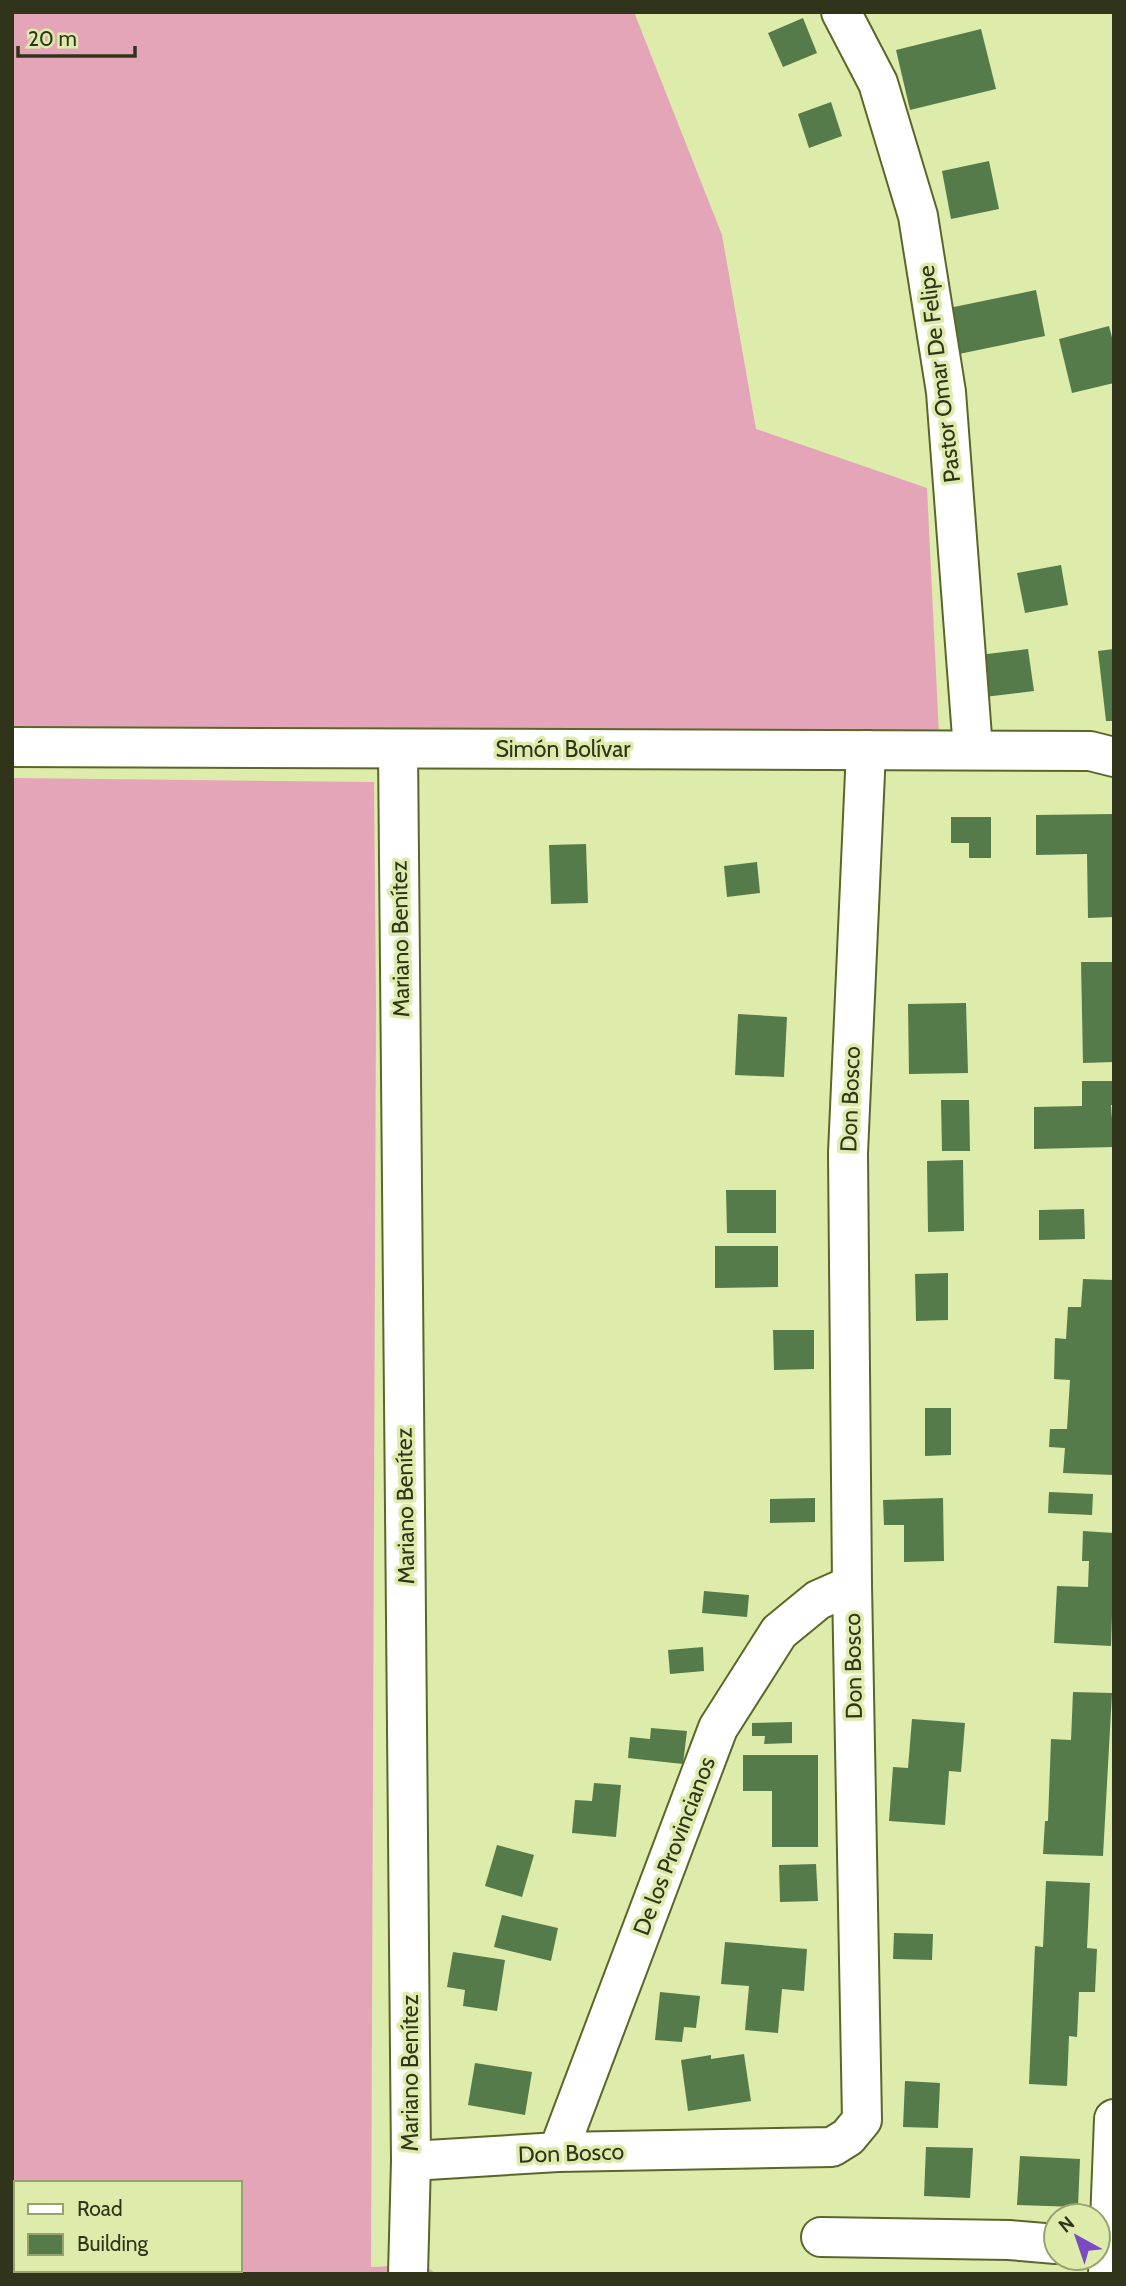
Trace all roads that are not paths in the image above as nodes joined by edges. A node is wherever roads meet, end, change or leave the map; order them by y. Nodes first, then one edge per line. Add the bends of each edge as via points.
1 (841, 12) edge
2 (12, 747) edge
3 (398, 749) junction
4 (866, 750) junction
5 (973, 750) junction
6 (1114, 757) edge
7 (852, 1585) junction
8 (1114, 2119) edge
9 (558, 2152) junction
10 (411, 2161) junction
11 (1109, 2202) edge
12 (821, 2237) dead end
13 (1042, 2243) edge
14 (409, 2269) edge

1 - 5 street, Pastor Omar De Felipe via 878,83 923,240 946,392
2 - 3 street, Simón Bolívar
3 - 4 street, Simón Bolívar
3 - 10 street, Mariano Benítez
4 - 5 street, Simón Bolívar
4 - 7 street, Don Bosco via 848,1153
5 - 6 street, Simón Bolívar via 1090,751
7 - 9 street, De los Provincianos via 818,1600 779,1632 719,1728
7 - 9 street, Don Bosco via 862,2120 832,2147
8 - 11 street
9 - 10 street, Don Bosco
10 - 14 street, Mariano Benítez
12 - 13 street

